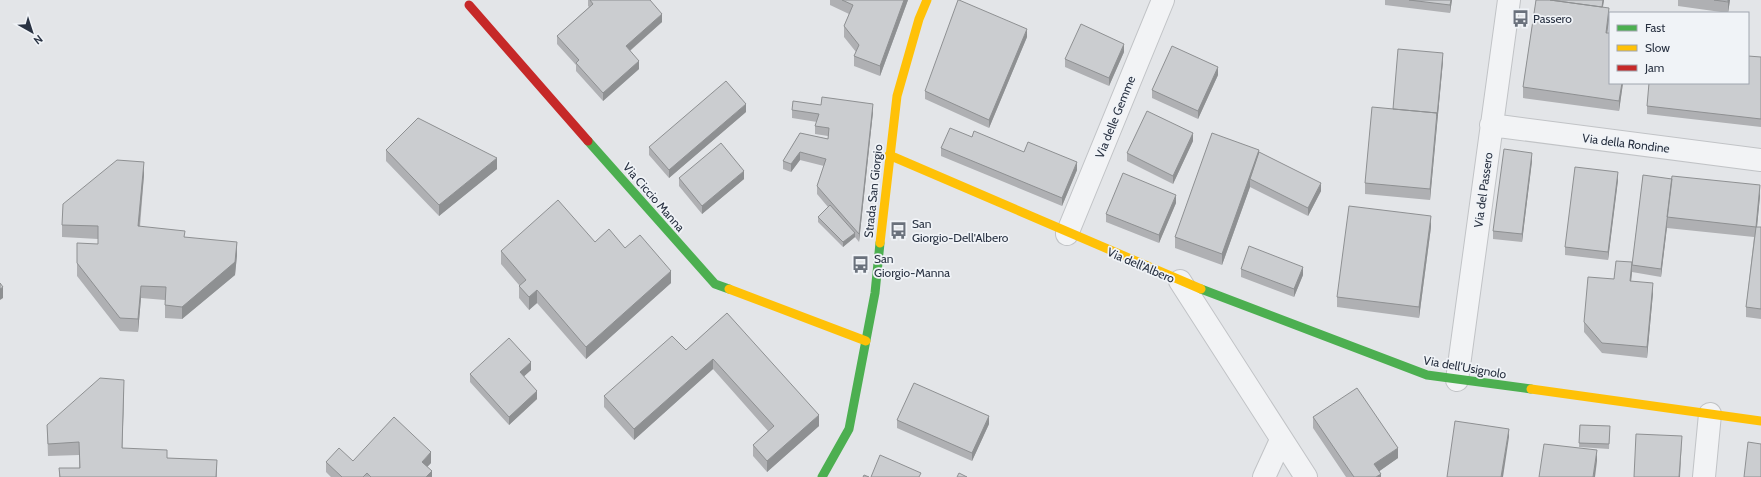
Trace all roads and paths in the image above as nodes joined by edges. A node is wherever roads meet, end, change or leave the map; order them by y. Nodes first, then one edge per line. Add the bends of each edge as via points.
1 (927, 0) edge
2 (1163, 0) edge
3 (1509, 0) edge
4 (469, 5) dead end
5 (1491, 125) junction
6 (889, 155) junction
7 (1761, 160) edge
8 (1067, 234) junction
9 (1180, 281) junction
10 (866, 341) junction
11 (1457, 380) junction
12 (1710, 414) junction
13 (1761, 420) edge
14 (1281, 440) junction
15 (822, 477) edge
16 (1264, 477) edge
17 (1306, 477) edge
18 (1704, 477) edge

1 - 6 street, Strada San Giorgio via 897,96
2 - 8 street, Via delle Gemme
3 - 5 street, Via del Passero
4 - 10 street, Via Ciccio Manna via 715,284
5 - 7 street, Via della Rondine
5 - 11 street, Via del Passero
6 - 8 street, Via dell'Albero
6 - 10 street, Strada San Giorgio via 875,293
8 - 9 street, Via dell'Albero
9 - 11 street, Via dell'Usignolo via 1426,375
9 - 14 street, Via dell'Albero
10 - 15 street, Strada San Giorgio via 849,429
11 - 12 street, Via dell'Usignolo
12 - 13 street, Via dell'Usignolo
12 - 18 street
14 - 16 street
14 - 17 street, Via dell'Albero

